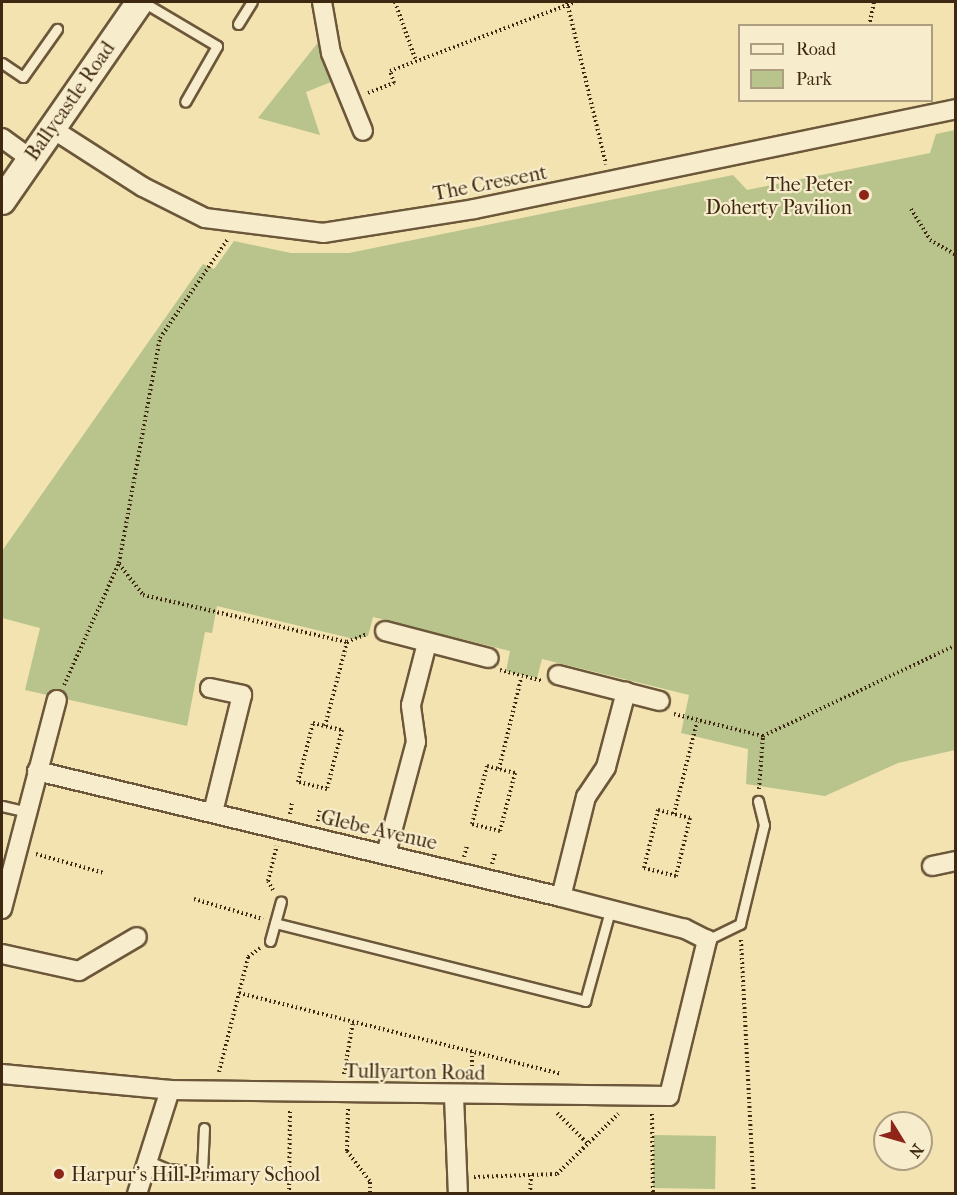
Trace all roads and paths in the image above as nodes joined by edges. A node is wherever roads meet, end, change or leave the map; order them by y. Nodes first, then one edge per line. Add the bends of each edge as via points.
1 (141, 2) edge
2 (252, 2) edge
3 (322, 2) edge
4 (394, 2) edge
5 (576, 2) edge
6 (874, 2) edge
7 (568, 3) edge
8 (238, 24) dead end
9 (868, 24) edge
10 (57, 29) dead end
11 (416, 61) junction
12 (2, 63) edge
13 (351, 100) junction
14 (185, 102) dead end
15 (956, 109) edge
16 (51, 128) junction
17 (363, 131) dead end
18 (2, 138) edge
19 (30, 158) junction
20 (610, 182) junction
21 (2, 201) edge
22 (911, 209) dead end
23 (238, 224) junction
24 (956, 255) edge
25 (119, 563) junction
26 (385, 631) joint
27 (347, 642) junction
28 (427, 643) junction
29 (956, 645) edge
30 (489, 658) joint
31 (558, 675) joint
32 (521, 679) junction
33 (210, 688) dead end
34 (626, 692) junction
35 (57, 700) joint
36 (660, 701) joint
37 (697, 722) junction
38 (325, 726) junction
39 (763, 736) junction
40 (499, 769) junction
41 (37, 771) junction
42 (759, 801) joint
43 (2, 806) edge
44 (27, 812) junction
45 (213, 812) junction
46 (674, 814) junction
47 (281, 830) junction
48 (18, 850) junction
49 (386, 855) junction
50 (956, 861) edge
51 (932, 866) dead end
52 (104, 873) dead end
53 (561, 897) junction
54 (194, 899) dead end
55 (280, 901) joint
56 (2, 909) edge
57 (610, 911) junction
58 (275, 923) junction
59 (740, 924) junction
60 (137, 937) dead end
61 (707, 940) junction
62 (270, 941) joint
63 (2, 954) edge
64 (239, 993) junction
65 (353, 1022) junction
66 (2, 1074) edge
67 (564, 1074) dead end
68 (170, 1090) junction
69 (214, 1091) junction
70 (290, 1092) junction
71 (345, 1094) junction
72 (454, 1096) junction
73 (549, 1096) junction
74 (623, 1096) junction
75 (650, 1096) junction
76 (204, 1128) dead end
77 (588, 1144) junction
78 (149, 1161) junction
79 (531, 1175) junction
80 (458, 1186) edge
81 (137, 1194) edge
82 (289, 1194) edge
83 (370, 1194) edge
84 (530, 1194) edge
85 (653, 1194) edge
86 (754, 1194) edge

1 - 14 lane via 217,46
1 - 16 main road, Ballycastle Road
2 - 8 lane
3 - 13 street via 331,53
4 - 11 path
5 - 7 path
6 - 9 path
7 - 11 path
7 - 20 path
10 - 12 lane via 23,77
11 - 13 path via 390,71 393,83
13 - 17 street
15 - 20 street, The Crescent
16 - 19 main road, Ballycastle Road
16 - 23 street, The Crescent via 173,204
18 - 19 street
19 - 21 main road, Ballycastle Road
20 - 23 street, The Crescent via 363,230 323,233
22 - 24 path via 930,240
23 - 25 path via 160,338
25 - 27 path via 143,595
25 - 35 path
26 - 27 path
26 - 28 street
27 - 38 path
28 - 30 street
28 - 49 street via 411,705 416,742
29 - 39 path
30 - 32 path via 504,675
31 - 32 path via 537,683
31 - 34 street
32 - 40 path
33 - 45 street via 242,695
34 - 36 street
34 - 53 street via 606,767 586,797
35 - 41 street
36 - 37 path
37 - 39 path
37 - 46 path
38 - 38 path via 342,730 326,791 298,784 313,723
39 - 42 path
40 - 40 path via 515,773 500,833 472,826 487,766
41 - 44 street
41 - 45 street, Glebe Avenue
42 - 59 lane via 764,825
43 - 44 lane
44 - 48 street
45 - 47 street, Glebe Avenue
46 - 46 path via 690,818 675,878 644,870 658,810
47 - 49 street, Glebe Avenue
47 - 55 path via 268,881
48 - 52 path
48 - 56 street
49 - 53 street, Glebe Avenue
50 - 51 street
53 - 57 street, Glebe Avenue
54 - 58 path
55 - 58 lane
57 - 58 lane via 585,1001
57 - 61 street, Glebe Avenue via 685,929
58 - 62 lane
59 - 61 lane
59 - 86 path
60 - 63 street via 79,971
61 - 75 street, Tullyarton Road via 669,1096
62 - 64 path via 248,957
64 - 65 path
64 - 69 path
65 - 67 path
65 - 71 path
66 - 68 street, Tullyarton Road
68 - 69 street, Tullyarton Road
68 - 78 street
69 - 70 street, Tullyarton Road
70 - 71 street, Tullyarton Road
70 - 82 path
71 - 72 street, Tullyarton Road
71 - 83 path via 346,1151 370,1182
72 - 73 street, Tullyarton Road
72 - 80 street
73 - 74 street, Tullyarton Road
73 - 77 path via 558,1113
74 - 75 street, Tullyarton Road
74 - 77 path via 617,1116
75 - 85 path
76 - 78 lane via 202,1172 167,1169
77 - 79 path via 557,1174
78 - 81 street
79 - 80 path
79 - 84 path

